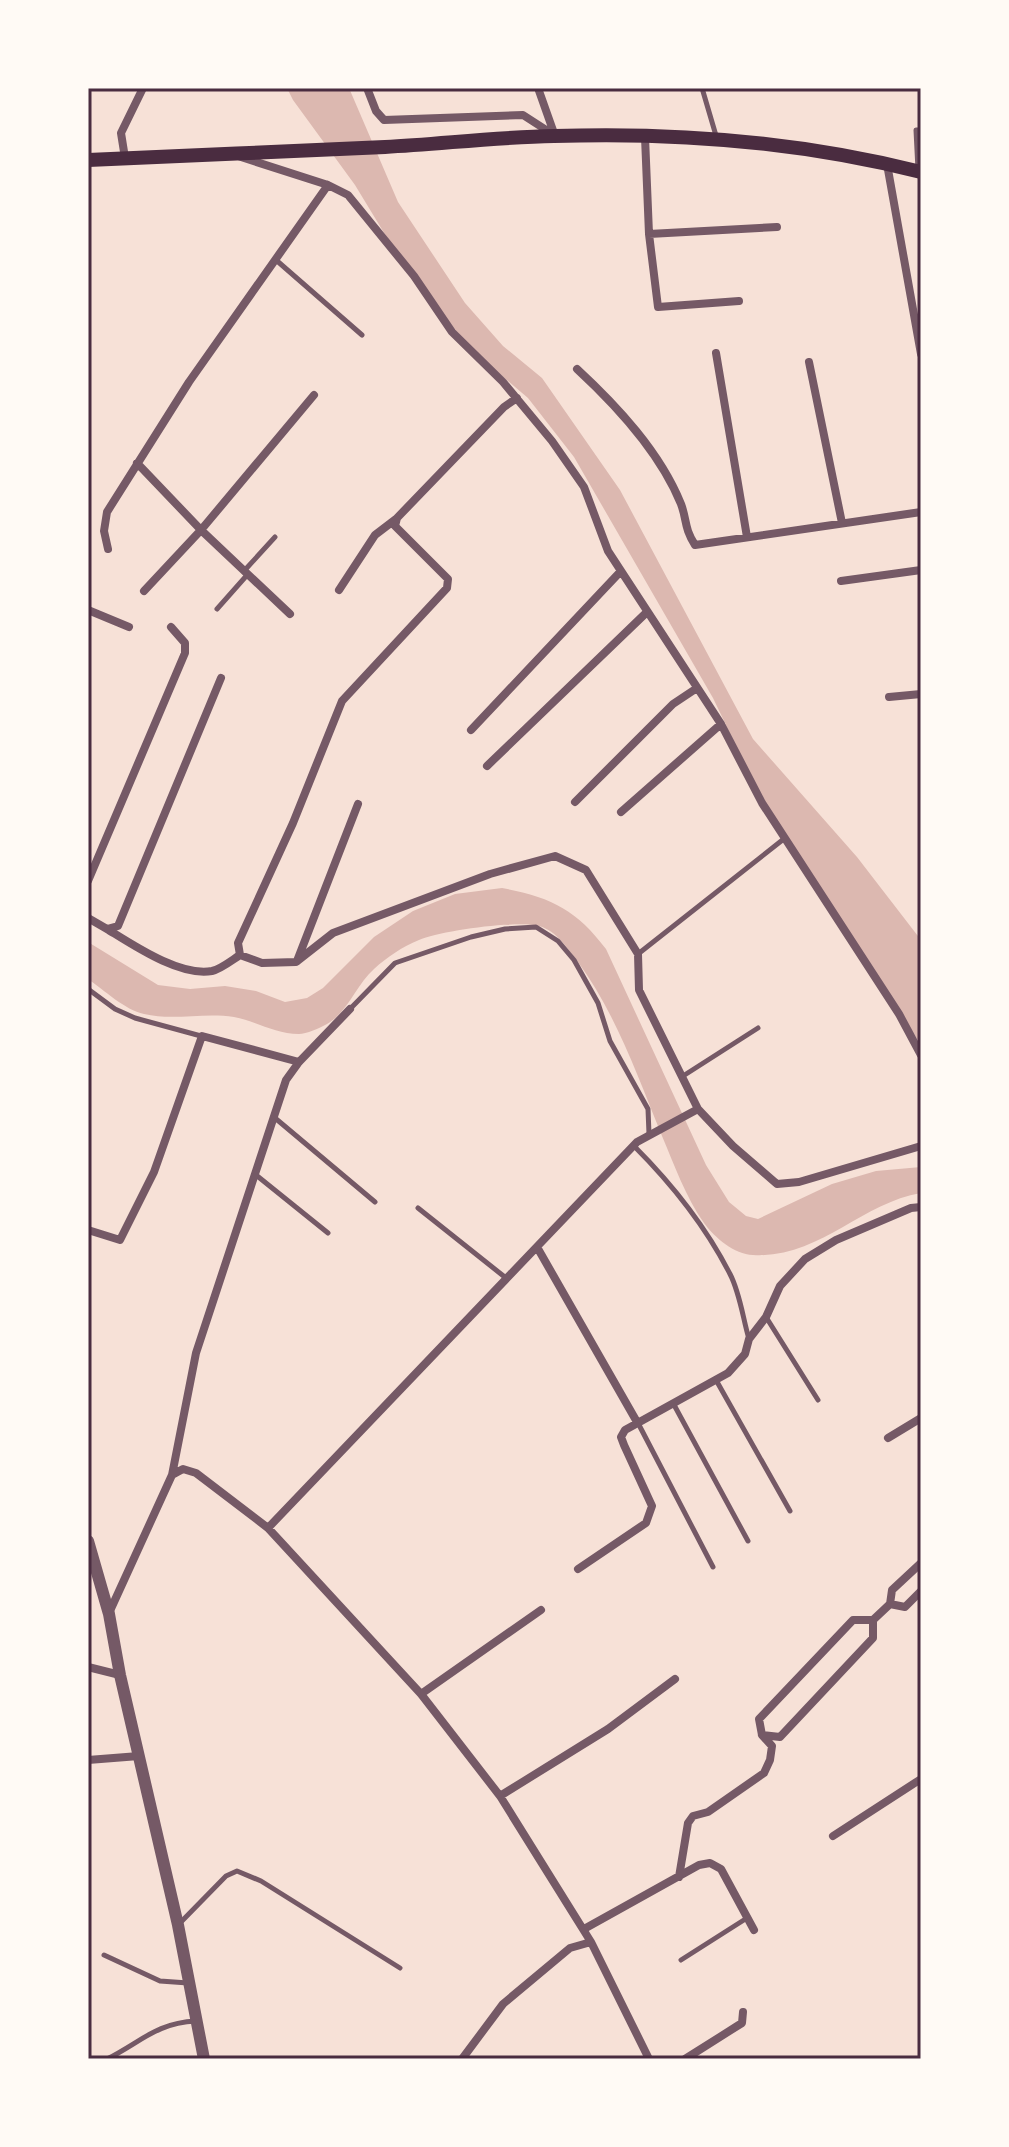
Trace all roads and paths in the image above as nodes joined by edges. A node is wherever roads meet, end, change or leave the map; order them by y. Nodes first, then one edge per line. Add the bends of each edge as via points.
1 (143, 88) edge
2 (367, 88) edge
3 (538, 88) edge
4 (702, 88) edge
5 (921, 130) edge
6 (555, 136) junction
7 (645, 137) junction
8 (717, 140) junction
9 (236, 155) junction
10 (125, 158) junction
11 (88, 160) edge
12 (887, 164) junction
13 (920, 172) edge
14 (328, 185) junction
15 (777, 227) dead end
16 (649, 234) junction
17 (276, 260) junction
18 (739, 301) dead end
19 (362, 335) dead end
20 (716, 353) dead end
21 (921, 354) edge
22 (809, 362) dead end
23 (577, 369) dead end
24 (314, 395) dead end
25 (517, 398) junction
26 (137, 463) junction
27 (921, 512) edge
28 (397, 518) junction
29 (842, 523) junction
30 (201, 530) junction
31 (275, 537) dead end
32 (747, 537) junction
33 (108, 549) dead end
34 (921, 570) edge
35 (621, 571) junction
36 (246, 572) junction
37 (841, 581) dead end
38 (339, 590) dead end
39 (144, 591) dead end
40 (217, 609) dead end
41 (88, 610) edge
42 (647, 612) junction
43 (290, 614) dead end
44 (129, 627) dead end
45 (171, 627) dead end
46 (221, 678) dead end
47 (697, 688) junction
48 (921, 694) edge
49 (889, 697) dead end
50 (721, 724) junction
51 (471, 730) dead end
52 (487, 766) dead end
53 (575, 802) dead end
54 (358, 804) dead end
55 (621, 812) dead end
56 (785, 838) junction
57 (88, 881) edge
58 (88, 918) edge
59 (107, 929) junction
60 (638, 954) junction
61 (240, 955) junction
62 (296, 962) junction
63 (88, 989) edge
64 (350, 1009) joint
65 (758, 1028) dead end
66 (202, 1036) junction
67 (921, 1055) edge
68 (299, 1062) junction
69 (682, 1076) junction
70 (695, 1110) junction
71 (274, 1118) junction
72 (649, 1134) junction
73 (633, 1145) junction
74 (921, 1146) edge
75 (255, 1174) junction
76 (375, 1202) dead end
77 (921, 1207) edge
78 (418, 1208) dead end
79 (88, 1230) edge
80 (328, 1233) dead end
81 (537, 1247) junction
82 (506, 1278) junction
83 (766, 1317) junction
84 (749, 1339) junction
85 (715, 1379) junction
86 (818, 1400) dead end
87 (673, 1402) junction
88 (921, 1418) edge
89 (637, 1422) junction
90 (888, 1438) dead end
91 (172, 1475) junction
92 (790, 1511) dead end
93 (268, 1528) junction
94 (88, 1541) edge
95 (748, 1541) dead end
96 (921, 1563) edge
97 (713, 1567) dead end
98 (92, 1569) edge
99 (578, 1569) dead end
100 (921, 1591) edge
101 (890, 1604) junction
102 (541, 1610) dead end
103 (109, 1614) junction
104 (873, 1620) junction
105 (88, 1667) edge
106 (120, 1675) junction
107 (675, 1679) dead end
108 (421, 1694) junction
109 (762, 1735) junction
110 (139, 1756) junction
111 (88, 1760) edge
112 (921, 1779) edge
113 (500, 1796) junction
114 (833, 1836) dead end
115 (679, 1877) junction
116 (747, 1918) junction
117 (178, 1925) junction
118 (584, 1929) junction
119 (754, 1930) dead end
120 (591, 1942) junction
121 (104, 1955) dead end
122 (681, 1960) dead end
123 (400, 1968) dead end
124 (189, 1983) junction
125 (743, 2012) dead end
126 (197, 2021) junction
127 (107, 2059) edge
128 (204, 2059) edge
129 (462, 2059) edge
130 (649, 2059) edge
131 (685, 2059) edge

1 - 10 street via 121,133
2 - 6 street via 384,120 523,115
3 - 6 street
4 - 8 lane
5 - 13 lane via 916,130
6 - 7 main road
6 - 9 main road
7 - 8 main road
7 - 16 street
8 - 12 main road
9 - 10 main road
9 - 14 street
10 - 11 main road
12 - 13 main road
12 - 21 street
14 - 17 street
14 - 25 street via 348,195 452,332
15 - 16 street
16 - 18 street via 658,307
17 - 19 lane
17 - 26 street
20 - 32 street
22 - 29 street
23 - 32 street via 605,395 663,471 695,545
24 - 30 street
25 - 28 street
25 - 35 street via 584,487
26 - 30 street
26 - 33 street via 107,512
27 - 29 street
28 - 38 street via 375,535
28 - 61 street via 395,526 448,579 447,588 342,701 238,943
29 - 32 street
30 - 36 street
30 - 39 street
31 - 36 lane
34 - 37 street
35 - 42 street
35 - 51 street
36 - 40 lane
36 - 43 street
41 - 44 street
42 - 47 street
42 - 52 street
45 - 57 street via 185,643 185,653
46 - 59 street via 118,926
47 - 50 street
47 - 53 street via 673,704
48 - 49 street
50 - 55 street
50 - 56 street
54 - 62 street
56 - 60 lane
56 - 67 street
58 - 59 street
59 - 61 street via 156,959 190,969 213,971
60 - 62 street via 586,870 555,856 490,874 333,933
60 - 69 street via 639,990
61 - 62 street via 262,963
63 - 66 lane via 135,1018
64 - 68 street
64 - 72 lane via 395,963 471,937 536,927 574,960 598,1003 610,1041 648,1109
65 - 69 lane
66 - 68 street
66 - 79 street via 154,1172 120,1240
68 - 71 street via 286,1080
69 - 70 street
70 - 72 street
70 - 74 street via 777,1184
71 - 75 street
71 - 76 lane
72 - 73 street
73 - 81 street
73 - 84 lane via 695,1218 731,1276
75 - 80 lane
75 - 91 street via 196,1353
77 - 83 street via 836,1240 805,1259 780,1286
78 - 82 lane
81 - 82 street
81 - 89 street
82 - 93 street
83 - 84 street
83 - 86 lane
84 - 85 street via 745,1354
85 - 87 street
85 - 92 lane
87 - 89 street
87 - 95 lane
88 - 90 street
89 - 97 lane
89 - 99 street via 621,1437 652,1506 646,1523
91 - 93 street via 183,1469 196,1473
91 - 103 street
93 - 108 street
94 - 98 street
96 - 101 street via 892,1590
98 - 103 street
100 - 101 street via 905,1607
101 - 104 street
102 - 108 street
103 - 106 street
104 - 109 street via 873,1638 780,1737
104 - 109 street via 853,1620 759,1719
105 - 106 street
106 - 110 street
107 - 113 street via 608,1729
108 - 113 street
109 - 115 street via 772,1746 764,1773 708,1812 693,1816
110 - 111 street
110 - 117 street
112 - 114 street
113 - 118 street
115 - 116 street via 699,1865 721,1869
115 - 118 street
116 - 119 street
116 - 122 lane
117 - 123 lane via 237,1871
117 - 124 street
118 - 120 street
120 - 129 street via 570,1948 503,2004
120 - 130 street
121 - 124 lane via 160,1981
124 - 126 street
125 - 131 street via 742,2023
126 - 127 lane via 173,2022
126 - 128 street

